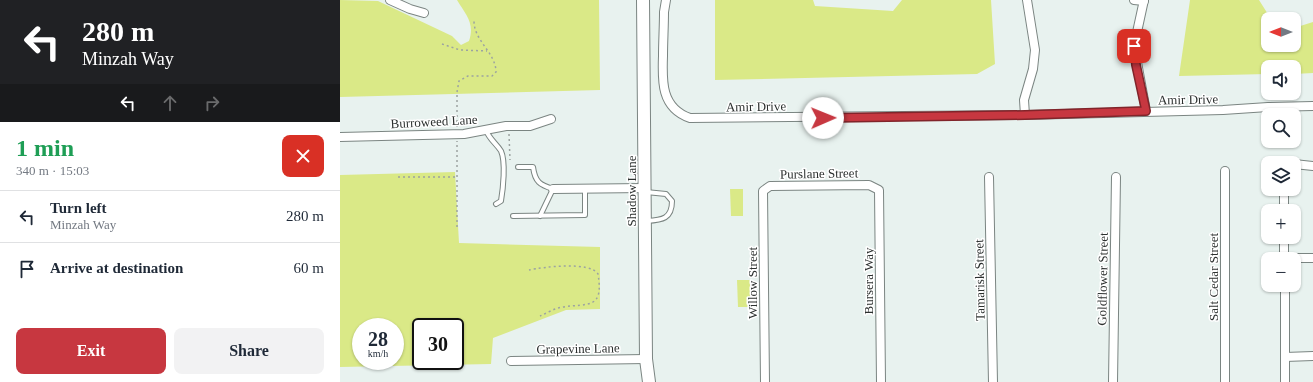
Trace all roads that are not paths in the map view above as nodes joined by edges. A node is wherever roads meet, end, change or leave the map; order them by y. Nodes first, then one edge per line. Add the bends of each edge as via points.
1 (390, 0) edge
2 (643, 0) edge
3 (666, 0) edge
4 (1027, 0) edge
5 (1134, 0) edge
6 (1144, 0) edge
7 (424, 14) dead end
8 (1313, 106) edge
9 (1146, 111) junction
10 (1025, 115) junction
11 (551, 119) dead end
12 (486, 130) junction
13 (340, 137) edge
14 (1301, 165) edge
15 (1313, 166) edge
16 (518, 167) dead end
17 (1225, 171) dead end
18 (989, 177) dead end
19 (1116, 177) dead end
20 (869, 185) joint
21 (770, 186) joint
22 (553, 189) junction
23 (585, 189) junction
24 (645, 190) junction
25 (496, 204) dead end
26 (513, 216) dead end
27 (540, 216) junction
28 (645, 221) junction
29 (1301, 258) edge
30 (1313, 258) edge
31 (1284, 292) edge
32 (1313, 356) edge
33 (1285, 357) junction
34 (646, 359) junction
35 (511, 361) dead end
36 (649, 382) edge
37 (765, 382) edge
38 (881, 382) edge
39 (993, 382) edge
40 (1113, 382) edge
41 (1225, 382) edge
42 (1285, 382) edge

1 - 7 street
2 - 24 street, Shadow Lane
3 - 10 street, Amir Drive via 663,87 672,106 690,118
4 - 10 street via 1035,50 1033,69 1024,100
5 - 6 street
6 - 9 street via 1134,46
8 - 9 street, Amir Drive
9 - 10 street, Amir Drive
11 - 12 street, Burroweed Lane via 530,126
12 - 13 street, Burroweed Lane via 457,134
12 - 25 lane via 503,156 503,190 501,201
14 - 15 street
16 - 22 lane via 533,167 536,181
17 - 41 street, Salt Cedar Street
18 - 39 street, Tamarisk Street
19 - 40 street, Goldflower Street
20 - 21 street, Purslane Street
20 - 38 street, Bursera Way via 879,190
21 - 37 street, Willow Street via 763,191
22 - 23 street
22 - 27 lane
23 - 24 street
23 - 27 lane via 585,215
24 - 28 street, Shadow Lane
24 - 28 lane via 666,194 672,201 669,216 661,220
26 - 27 lane
28 - 34 street, Shadow Lane
29 - 30 street
31 - 33 street
32 - 33 street
33 - 42 street
34 - 35 street, Grapevine Lane
34 - 36 street, Shadow Lane

